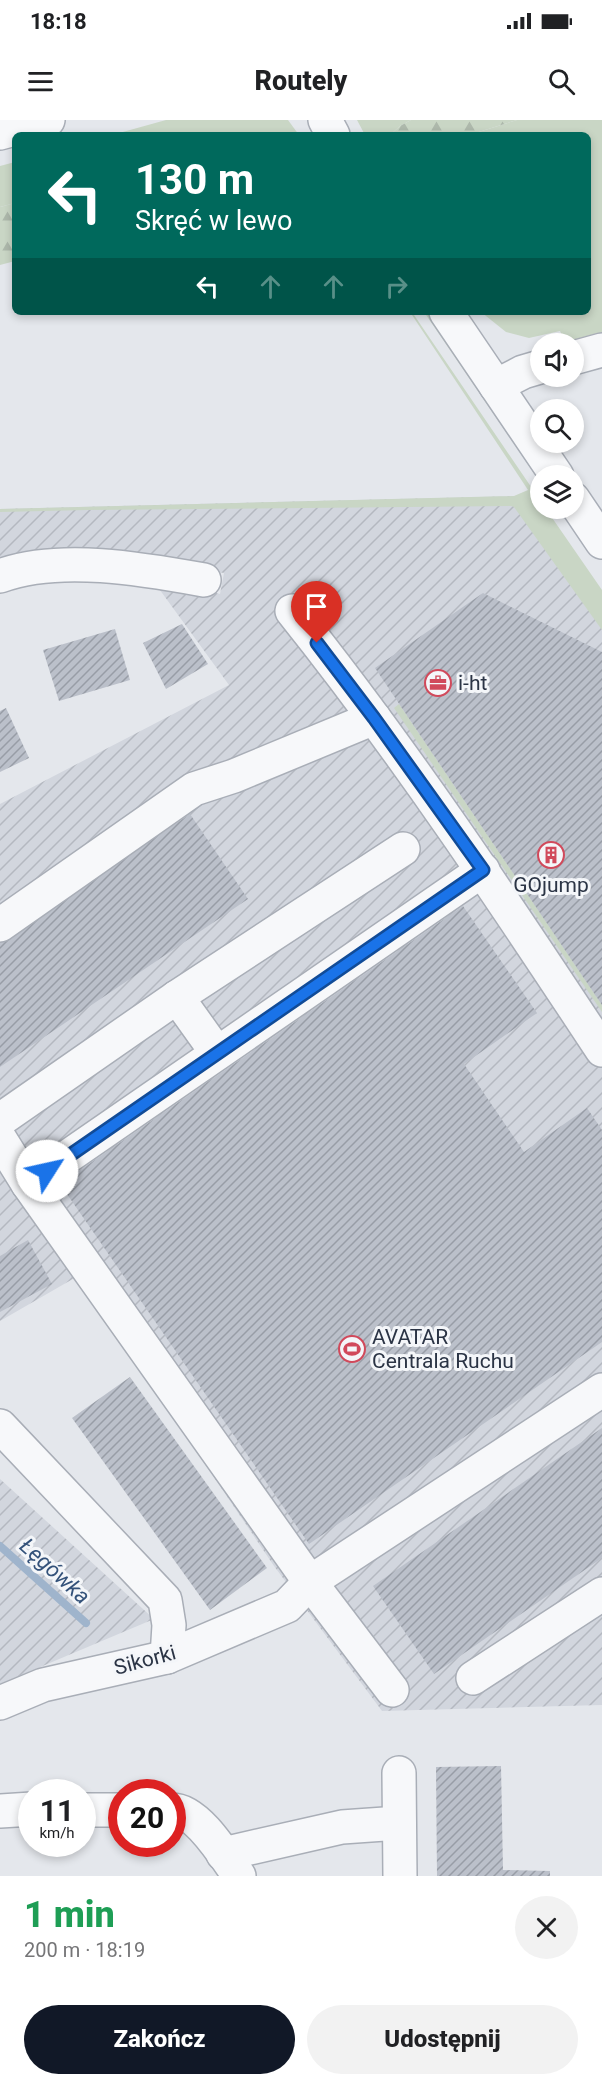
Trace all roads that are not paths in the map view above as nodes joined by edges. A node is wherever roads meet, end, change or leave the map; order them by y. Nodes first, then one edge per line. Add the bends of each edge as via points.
1 (48, 120) edge
2 (0, 132) edge
3 (448, 315) edge
4 (602, 350) edge
5 (584, 355) edge
6 (530, 370) edge
7 (495, 386) junction
8 (549, 465) edge
9 (584, 515) edge
10 (602, 542) edge
11 (0, 576) edge
12 (204, 580) dead end
13 (292, 611) dead end
14 (374, 718) junction
15 (403, 849) dead end
16 (483, 870) junction
17 (0, 925) edge
18 (177, 997) junction
19 (602, 1050) edge
20 (217, 1053) junction
21 (0, 1120) edge
22 (0, 1139) edge
23 (28, 1184) junction
24 (602, 1390) edge
25 (0, 1426) edge
26 (310, 1582) junction
27 (602, 1594) edge
28 (167, 1657) junction
29 (473, 1678) dead end
30 (392, 1690) dead end
31 (0, 1703) edge
32 (399, 1773) dead end
33 (18, 1810) edge
34 (0, 1811) edge
35 (186, 1813) edge
36 (399, 1823) junction
37 (231, 1865) edge
38 (400, 1876) edge

1 - 2 street
3 - 7 street
4 - 5 street
6 - 7 street
7 - 8 street
9 - 10 street
11 - 12 street via 37,567 77,566 133,568
13 - 14 street
14 - 16 street
14 - 17 street via 194,789
15 - 18 street
16 - 19 street
16 - 20 street
18 - 20 street
18 - 21 street
20 - 23 street
22 - 23 street
23 - 26 street
24 - 26 street
25 - 28 street via 165,1600 169,1625
26 - 28 street, Sikorki via 287,1606
26 - 30 street
27 - 29 street
28 - 31 street, Sikorki via 43,1685
32 - 36 street
33 - 34 street
35 - 37 street via 193,1816
36 - 37 street via 342,1827
36 - 38 street

